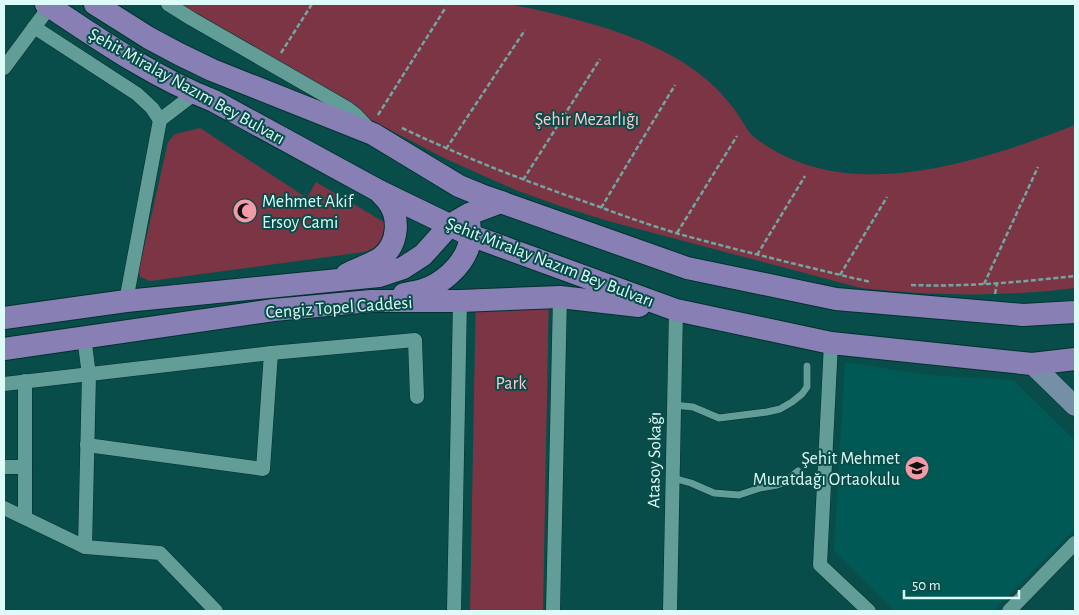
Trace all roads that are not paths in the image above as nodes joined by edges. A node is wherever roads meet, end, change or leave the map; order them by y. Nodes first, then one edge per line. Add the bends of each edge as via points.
1 (95, 4) edge
2 (168, 4) edge
3 (48, 5) edge
4 (34, 27) junction
5 (4, 68) edge
6 (194, 94) junction
7 (160, 120) junction
8 (372, 123) junction
9 (459, 186) junction
10 (379, 191) junction
11 (501, 202) junction
12 (450, 225) junction
13 (470, 225) junction
14 (334, 280) junction
15 (560, 297) junction
16 (126, 301) junction
17 (371, 301) junction
18 (460, 301) junction
19 (676, 310) junction
20 (1075, 312) edge
21 (4, 318) edge
22 (84, 337) junction
23 (831, 343) junction
24 (4, 349) edge
25 (271, 353) junction
26 (1075, 359) edge
27 (1032, 364) junction
28 (806, 366) dead end
29 (89, 375) junction
30 (25, 382) junction
31 (4, 384) edge
32 (417, 397) dead end
33 (674, 405) junction
34 (1075, 406) edge
35 (87, 445) junction
36 (4, 467) edge
37 (25, 467) junction
38 (798, 472) dead end
39 (673, 478) junction
40 (4, 508) edge
41 (24, 517) junction
42 (1075, 544) edge
43 (85, 547) junction
44 (216, 611) edge
45 (454, 611) edge
46 (553, 611) edge
47 (670, 611) edge
48 (868, 611) edge
49 (1009, 611) edge

1 - 8 main road, Şehit Miralay Nazım Bey Bulvarı via 149,38 212,70
2 - 8 street
3 - 4 street
3 - 6 main road, Şehit Miralay Nazım Bey Bulvarı via 102,42
4 - 5 street
4 - 7 street via 137,94
6 - 7 street
6 - 10 main road, Şehit Miralay Nazım Bey Bulvarı
7 - 16 street
8 - 9 main road, Şehit Miralay Nazım Bey Bulvarı
9 - 11 main road, Şehit Miralay Nazım Bey Bulvarı
9 - 13 main road
10 - 12 main road, Şehit Miralay Nazım Bey Bulvarı
10 - 14 main road via 394,212 395,237 390,249 381,258
11 - 13 main road
11 - 20 main road, Şehit Miralay Nazım Bey Bulvarı via 687,268 836,299 1023,315
12 - 13 main road, Şehit Miralay Nazım Bey Bulvarı
12 - 14 main road, Cengiz Topel Caddesi via 423,255 402,268 379,276
13 - 17 main road via 468,247 462,261 445,278 425,290
13 - 19 main road, Şehit Miralay Nazım Bey Bulvarı
14 - 16 main road, Cengiz Topel Caddesi
15 - 18 main road, Cengiz Topel Caddesi
15 - 19 main road, Cengiz Topel Caddesi
15 - 46 street
16 - 21 main road, Cengiz Topel Caddesi
17 - 18 main road, Cengiz Topel Caddesi
17 - 22 main road, Cengiz Topel Caddesi via 274,310
18 - 45 street
19 - 23 main road, Şehit Miralay Nazım Bey Bulvarı
19 - 33 street, Atasoy Sokağı
22 - 24 main road, Cengiz Topel Caddesi
22 - 29 street
23 - 27 main road, Şehit Miralay Nazım Bey Bulvarı
23 - 48 street via 820,565
25 - 29 street
25 - 32 street via 415,340
25 - 35 street via 262,469
26 - 27 main road, Şehit Miralay Nazım Bey Bulvarı
27 - 34 street
28 - 33 lane via 807,388 780,409 719,418 690,406
29 - 30 street
29 - 35 street
30 - 31 street
30 - 37 street
33 - 39 street, Atasoy Sokağı
35 - 43 street
36 - 37 street
37 - 41 street
38 - 39 lane via 785,482 739,495 714,493
39 - 47 street, Atasoy Sokağı
40 - 41 street
41 - 43 street
42 - 49 street
43 - 44 street via 160,553

